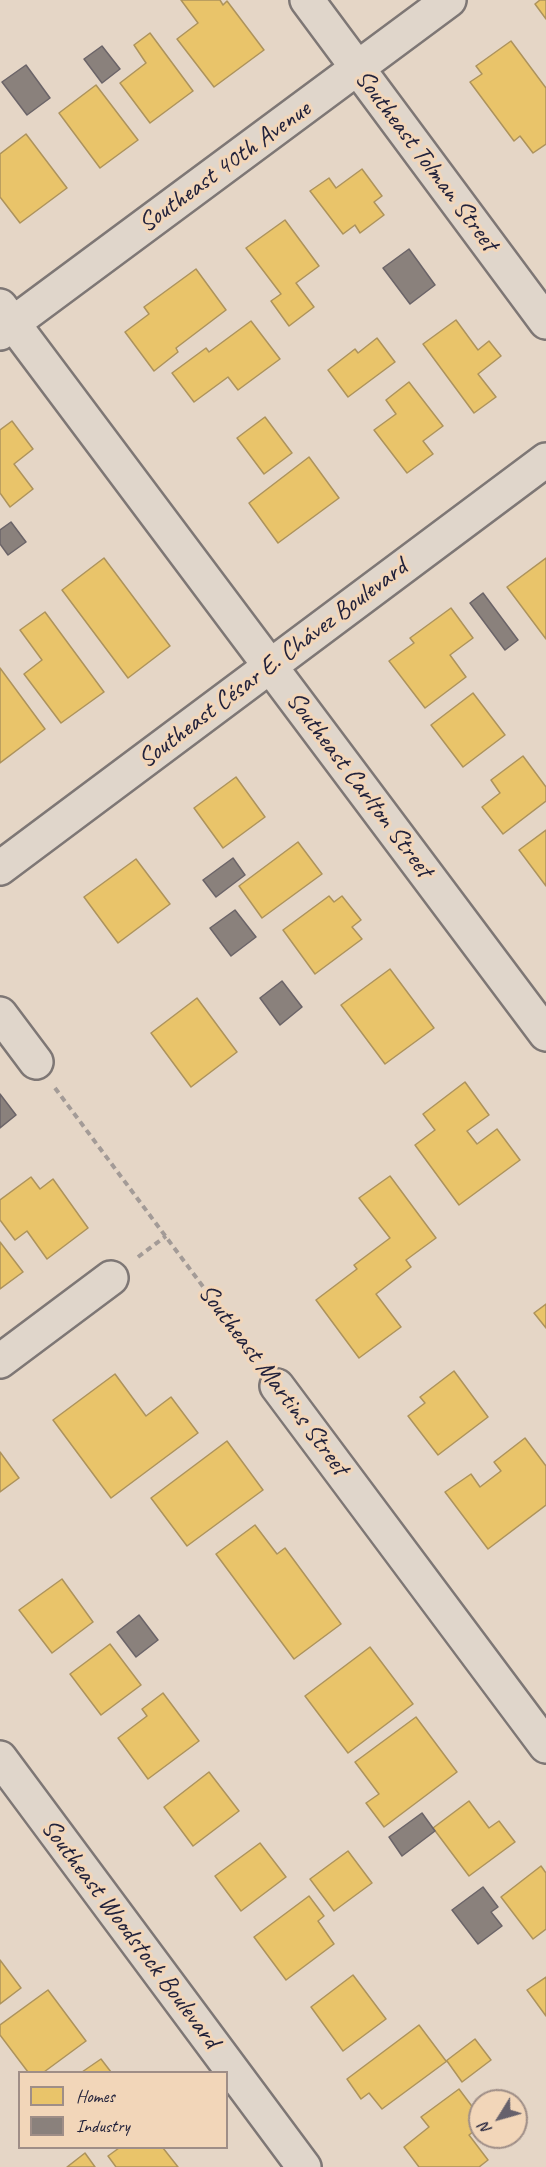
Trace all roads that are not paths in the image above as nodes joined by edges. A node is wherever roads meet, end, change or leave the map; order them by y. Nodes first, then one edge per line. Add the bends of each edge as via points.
1 (307, 0) edge
2 (449, 0) edge
3 (358, 69) junction
4 (4, 321) edge
5 (546, 322) edge
6 (546, 460) edge
7 (270, 667) junction
8 (0, 868) edge
9 (0, 1014) edge
10 (546, 1034) edge
11 (36, 1062) road end
12 (111, 1278) dead end
13 (0, 1361) edge
14 (277, 1386) road end
15 (546, 1746) edge
16 (0, 1758) edge
17 (304, 2167) edge

1 - 3 street, Southeast Tolman Street
2 - 3 street, Southeast 40th Avenue
3 - 4 street, Southeast 40th Avenue
3 - 5 street, Southeast Tolman Street
4 - 7 street, Southeast Carlton Street
6 - 7 street, Southeast César E. Chávez Boulevard
7 - 8 street, Southeast César E. Chávez Boulevard
7 - 10 street, Southeast Carlton Street
9 - 11 street
12 - 13 street
14 - 15 street, Southeast Martins Street
16 - 17 street, Southeast Woodstock Boulevard

